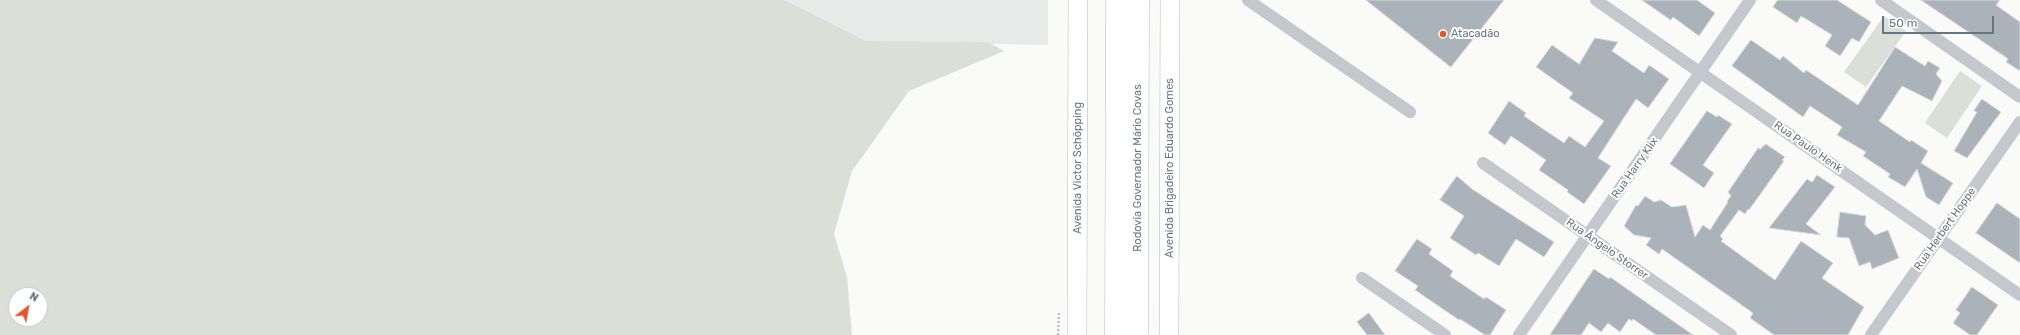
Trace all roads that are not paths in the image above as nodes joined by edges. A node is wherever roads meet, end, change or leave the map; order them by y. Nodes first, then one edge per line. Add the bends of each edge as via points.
1 (1078, 0) edge
2 (1116, 0) edge
3 (1138, 0) edge
4 (1170, 0) edge
5 (1248, 0) edge
6 (1596, 0) edge
7 (1750, 0) edge
8 (1881, 0) edge
9 (1700, 73) junction
10 (2020, 97) edge
11 (1410, 112) dead end
12 (2020, 122) edge
13 (1483, 162) dead end
14 (1588, 236) junction
15 (1939, 238) junction
16 (1362, 278) dead end
17 (2020, 294) edge
18 (1077, 335) edge
19 (1116, 335) edge
20 (1137, 335) edge
21 (1169, 335) edge
22 (1445, 335) edge
23 (1519, 335) edge
24 (1731, 335) edge
25 (1871, 335) edge

1 - 18 main road, Avenida Victor Schöpping
2 - 19 highway, Rodovia Governador Mário Covas
3 - 20 highway, Rodovia Governador Mário Covas
4 - 21 main road, Avenida Brigadeiro Eduardo Gomes
5 - 11 street
6 - 9 street, Rua Paulo Henk
7 - 9 street, Rua Harry Klix
8 - 10 street
9 - 14 street, Rua Harry Klix
9 - 15 street, Rua Paulo Henk
12 - 15 street, Rua Herbert Hoppe
13 - 14 street, Rua Ângelo Storrer
14 - 23 street, Rua Harry Klix
14 - 24 street, Rua Ângelo Storrer
15 - 17 street, Rua Paulo Henk
15 - 25 street, Rua Herbert Hoppe
16 - 22 street

